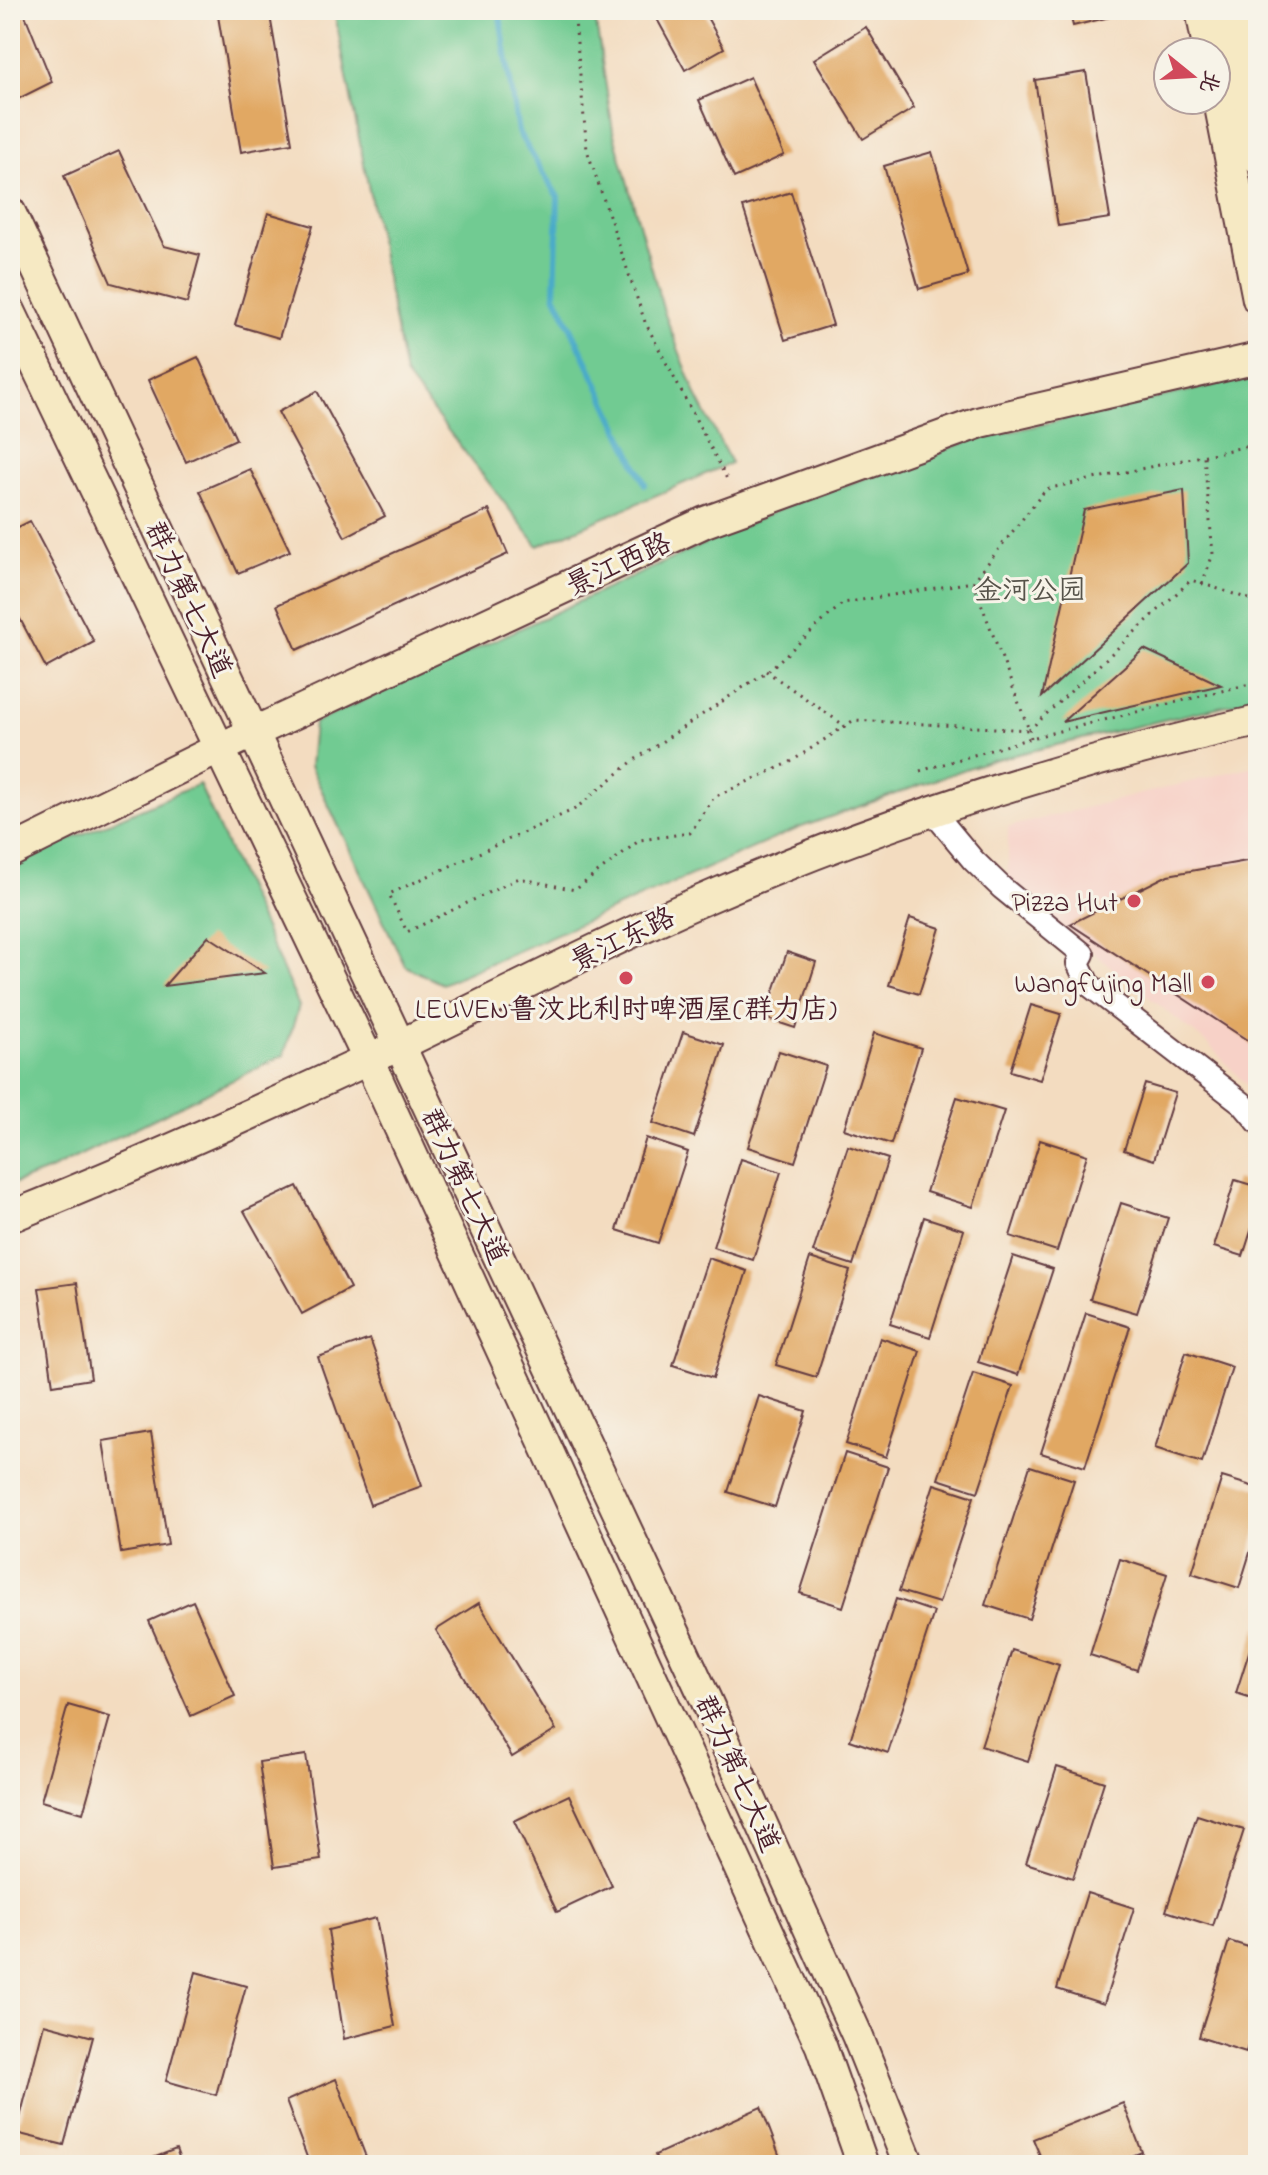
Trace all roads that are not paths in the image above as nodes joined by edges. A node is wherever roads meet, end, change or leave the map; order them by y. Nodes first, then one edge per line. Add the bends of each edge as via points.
1 (1201, 10) edge
2 (1239, 15) edge
3 (1206, 36) edge
4 (1222, 116) edge
5 (1258, 158) edge
6 (10, 212) edge
7 (1258, 299) edge
8 (10, 311) edge
9 (1258, 358) edge
10 (1258, 721) edge
11 (253, 733) junction
12 (218, 749) junction
13 (934, 813) junction
14 (10, 852) edge
15 (400, 1044) junction
16 (368, 1059) junction
17 (1258, 1122) edge
18 (10, 1217) edge
19 (863, 2165) edge
20 (909, 2165) edge

1 - 3 main road
2 - 5 main road
4 - 7 main road
6 - 11 main road, 群力第七大道
8 - 12 main road, 群力第七大道
9 - 11 main road, 景江西路 via 981,422 719,517
10 - 13 main road, 景江东路 via 1163,742
11 - 12 main road, 景江西路
11 - 15 main road, 群力第七大道
12 - 14 main road, 景江西路
12 - 16 main road, 群力第七大道
13 - 15 main road, 景江东路 via 704,899
13 - 17 street via 1002,888 1083,954 1078,963 1088,984 1242,1103
15 - 16 main road, 景江东路
15 - 20 main road, 群力第七大道 via 706,1700 857,2035
16 - 18 main road, 景江东路
16 - 19 main road, 群力第七大道 via 821,2046

